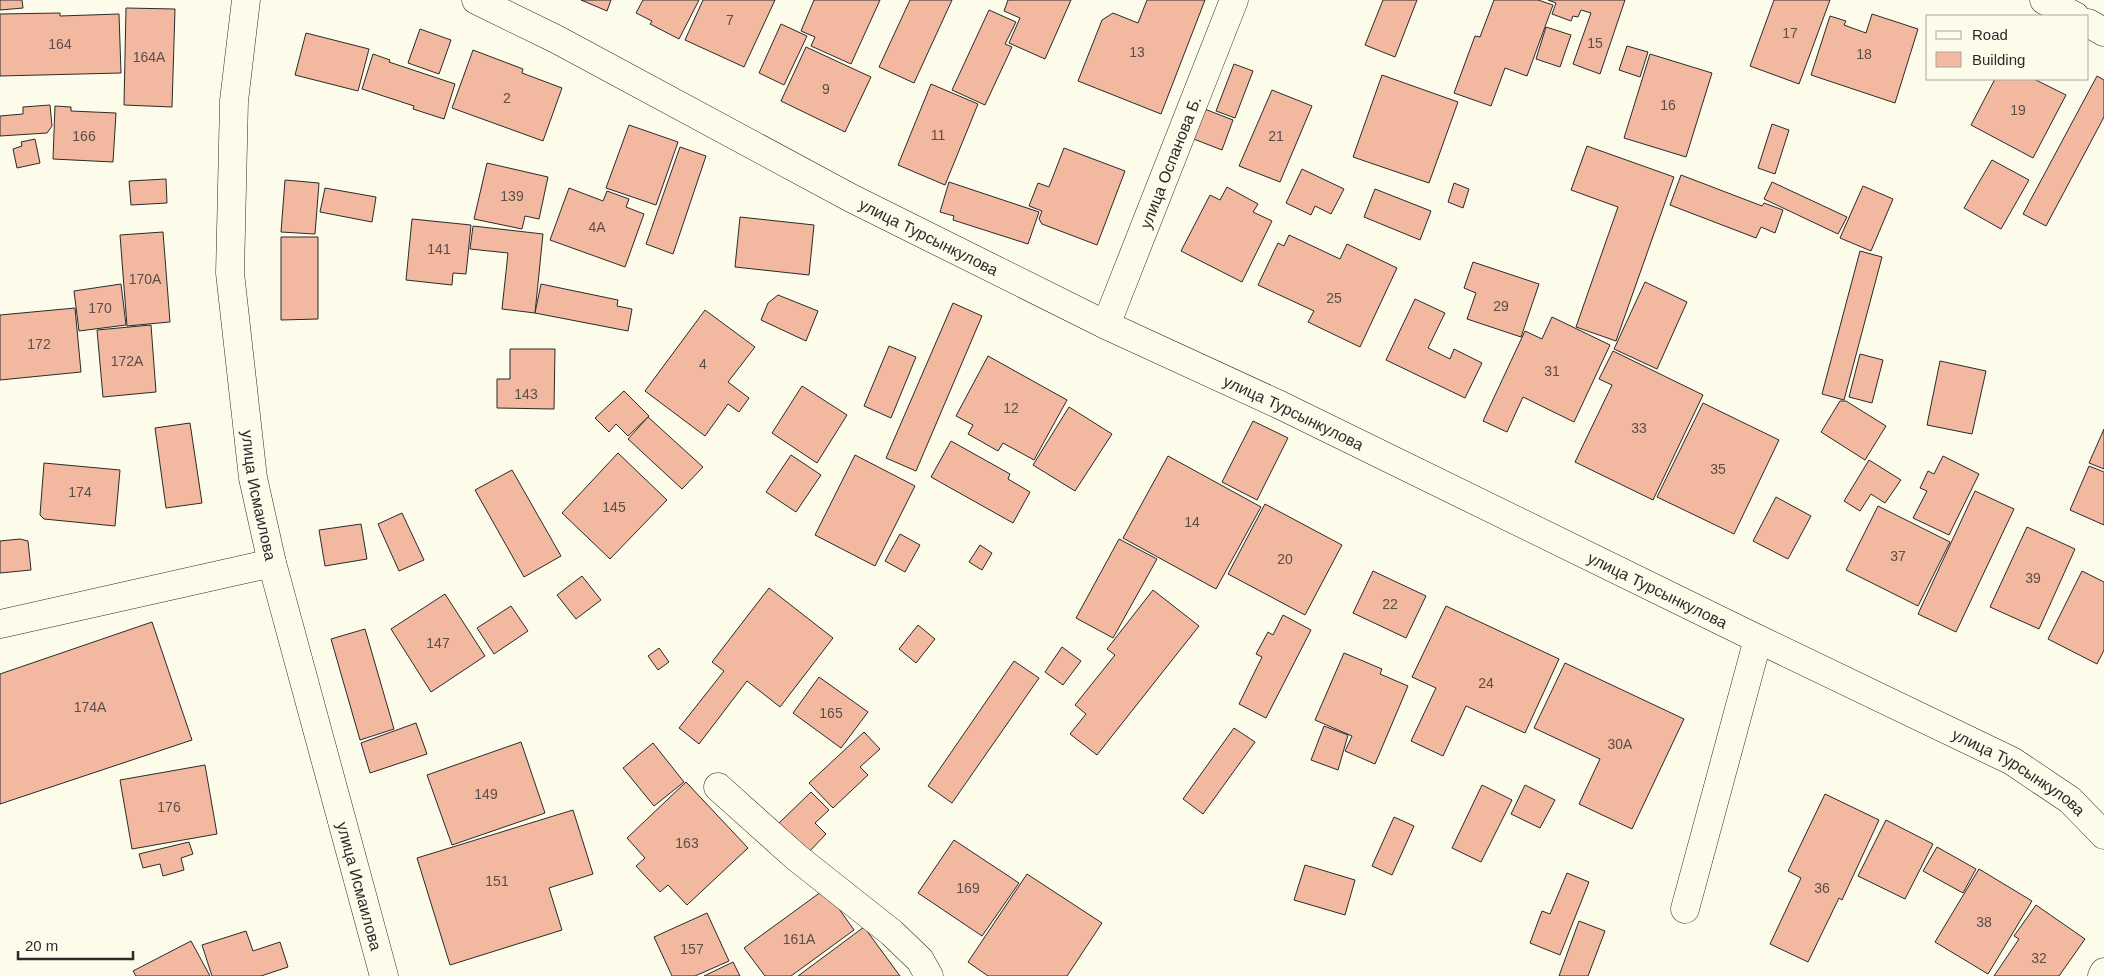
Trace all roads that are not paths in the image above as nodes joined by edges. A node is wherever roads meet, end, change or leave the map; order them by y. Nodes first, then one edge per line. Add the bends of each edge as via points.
1 (246, 0) edge
2 (476, 0) edge
3 (1234, 0) edge
4 (2044, 0) edge
5 (2073, 15) edge
6 (2089, 24) edge
7 (2104, 32) edge
8 (1106, 325) junction
9 (272, 563) junction
10 (0, 624) edge
11 (1758, 639) junction
12 (718, 787) dead end
13 (2104, 835) edge
14 (1685, 909) dead end
15 (2104, 972) edge
16 (384, 976) edge
17 (929, 976) edge
18 (2102, 976) edge

1 - 9 street, улица Исмаилова via 234,101 230,273 253,478
2 - 8 street, улица Турсынкулова via 556,39 851,198
3 - 8 street, улица Оспанова Б.
4 - 5 street
6 - 7 street
8 - 11 street, улица Турсынкулова via 1289,409
9 - 10 street
9 - 16 street, улица Исмаилова
11 - 13 street, улица Турсынкулова via 2012,761 2070,800
11 - 14 street
12 - 17 street via 796,858 892,933 920,960
15 - 18 street

